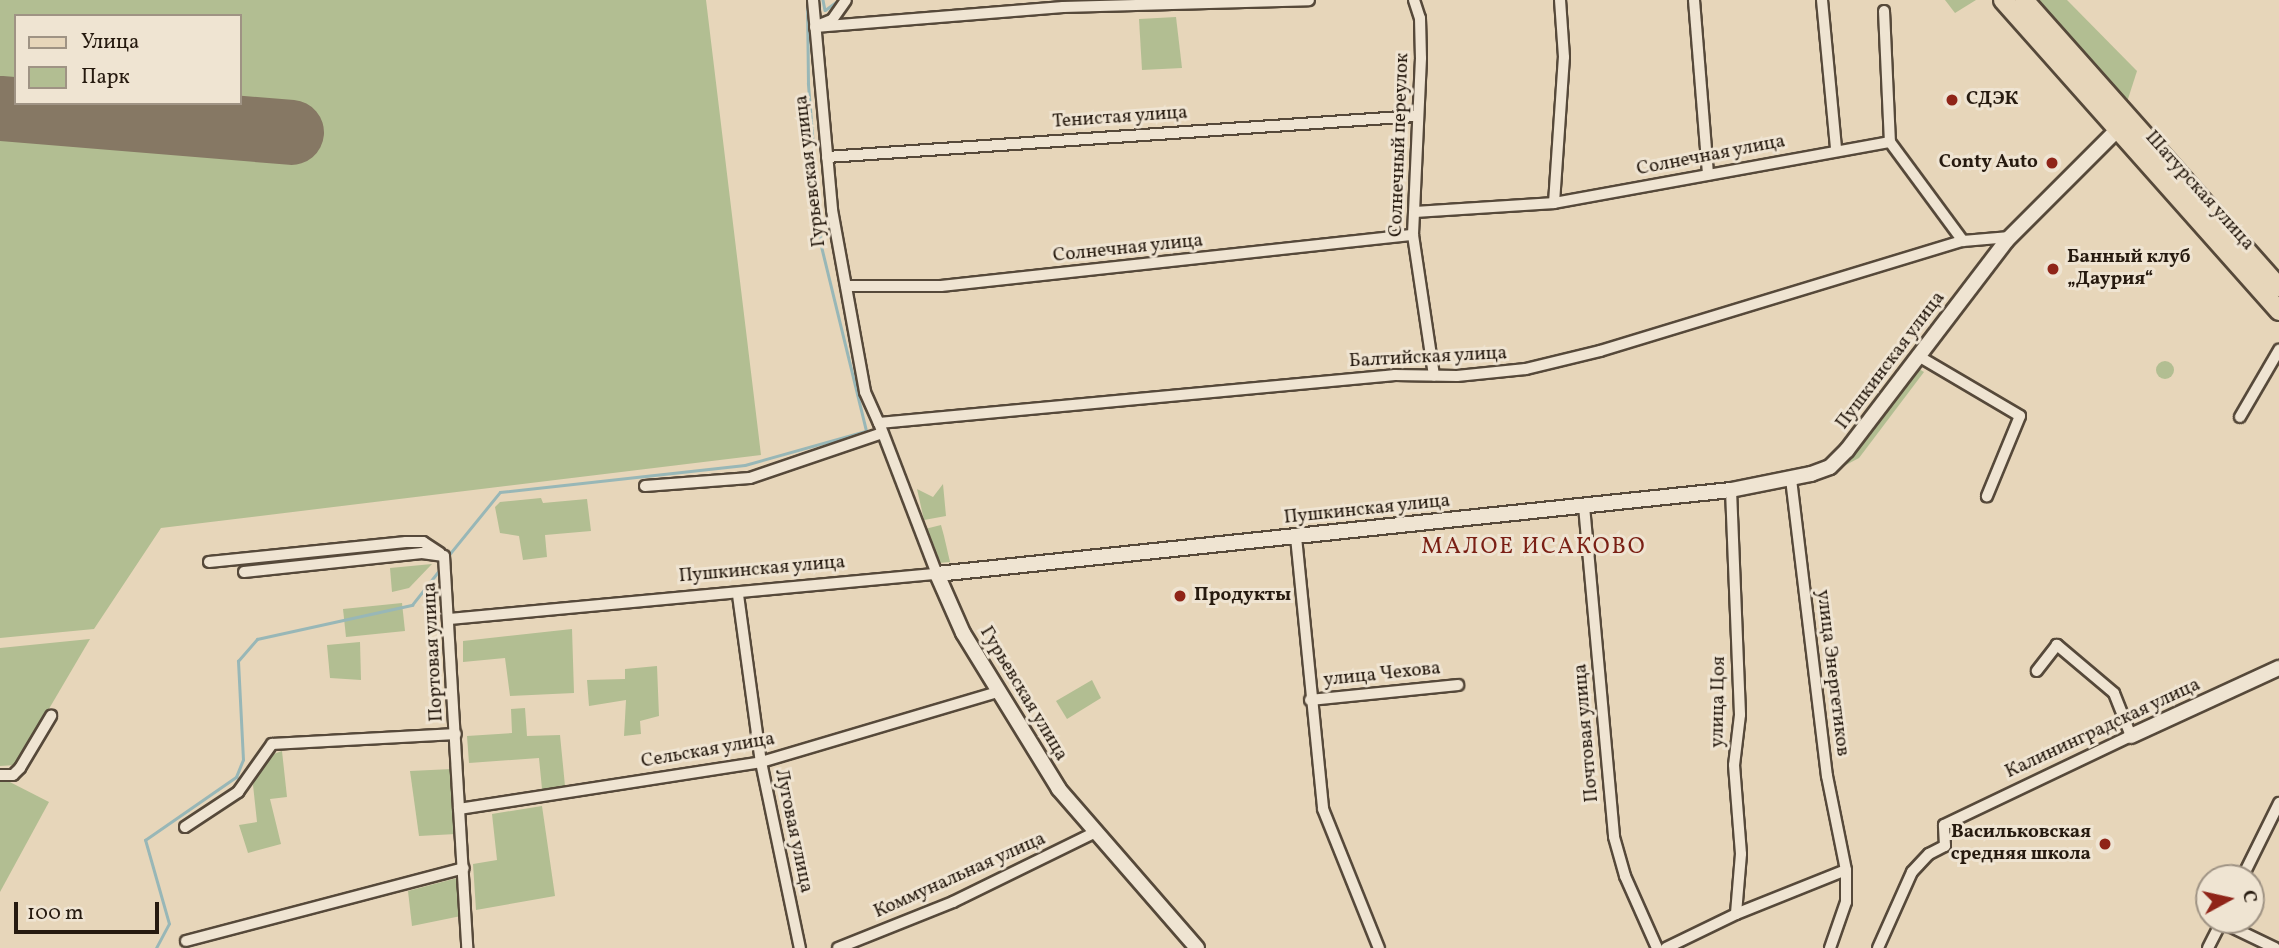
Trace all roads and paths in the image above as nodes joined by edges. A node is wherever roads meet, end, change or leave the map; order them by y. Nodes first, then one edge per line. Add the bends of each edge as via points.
1 (813, 0) edge
2 (846, 0) edge
3 (1309, 0) edge
4 (1414, 0) edge
5 (1560, 0) edge
6 (1694, 0) edge
7 (1822, 0) edge
8 (2003, 0) edge
9 (2024, 0) edge
10 (1884, 11) dead end
11 (815, 27) junction
12 (1416, 116) junction
13 (2122, 124) junction
14 (1890, 142) junction
15 (1836, 149) junction
16 (827, 157) junction
17 (1708, 174) junction
18 (1555, 203) junction
19 (1416, 212) junction
20 (1413, 235) junction
21 (2010, 237) junction
22 (1963, 241) junction
23 (846, 286) junction
24 (2279, 287) edge
25 (2279, 311) edge
26 (2279, 350) edge
27 (1920, 357) junction
28 (1434, 375) junction
29 (2240, 417) dead end
30 (879, 425) junction
31 (1791, 479) junction
32 (645, 486) dead end
33 (1731, 490) junction
34 (1987, 496) dead end
35 (1584, 506) junction
36 (1296, 537) junction
37 (443, 555) junction
38 (209, 562) dead end
39 (244, 572) dead end
40 (937, 574) junction
41 (738, 595) junction
42 (449, 619) junction
43 (2279, 668) edge
44 (2037, 671) dead end
45 (1458, 685) dead end
46 (998, 692) junction
47 (1310, 700) junction
48 (51, 716) dead end
49 (456, 734) junction
50 (2131, 736) junction
51 (761, 762) junction
52 (1, 777) edge
53 (2279, 803) edge
54 (459, 809) junction
55 (185, 827) dead end
56 (1096, 832) junction
57 (2249, 864) edge
58 (464, 869) junction
59 (1846, 870) junction
60 (1737, 914) junction
61 (2247, 934) edge
62 (186, 941) dead end
63 (1195, 947) edge
64 (467, 948) edge
65 (800, 948) edge
66 (838, 948) edge
67 (1380, 948) edge
68 (1657, 948) edge
69 (1666, 948) edge
70 (1830, 948) edge
71 (1878, 948) edge
72 (2275, 948) edge

1 - 11 street, Гурьевская улица
2 - 11 street via 832,20
3 - 11 street via 1063,7
4 - 12 street, Солнечный переулок via 1420,18 1421,58
5 - 18 street via 1564,57
6 - 17 street
7 - 15 street
8 - 13 main road
9 - 13 main road
10 - 14 street
11 - 16 street, Гурьевская улица
12 - 16 street, Тенистая улица
12 - 19 street, Солнечный переулок
13 - 21 street, Пушкинская улица
13 - 24 main road, Шатурская улица
13 - 25 main road, Шатурская улица
14 - 15 street, Солнечная улица
14 - 22 street
15 - 17 street, Солнечная улица
16 - 23 street, Гурьевская улица
17 - 18 street, Солнечная улица
18 - 19 street, Солнечная улица
19 - 20 street, Солнечный переулок
20 - 23 street, Солнечная улица via 941,286
20 - 28 street, Солнечный переулок
21 - 22 street, Балтийская улица
21 - 27 street, Пушкинская улица
22 - 28 street, Балтийская улица via 1600,351 1526,369
23 - 30 street, Гурьевская улица via 865,393
26 - 29 street
27 - 31 street, Пушкинская улица via 1830,467
27 - 34 street via 2020,415
28 - 30 street, Балтийская улица
30 - 32 street, Балтийская улица via 750,478
30 - 40 street, Гурьевская улица
31 - 33 street, Пушкинская улица
31 - 59 street, улица Энергетиков via 1827,776
33 - 35 street, Пушкинская улица
33 - 60 street, улица Цоя via 1740,715 1734,765 1741,854
35 - 36 street, Пушкинская улица
35 - 68 street, Почтовая улица via 1614,837 1625,876
36 - 40 street, Пушкинская улица
36 - 47 street
37 - 38 street via 423,542 406,542
37 - 39 street, Портовая улица
37 - 42 street, Портовая улица
40 - 41 street, Пушкинская улица
40 - 46 street, Гурьевская улица via 963,633
41 - 42 street, Пушкинская улица via 712,591 620,606
41 - 51 street, Луговая улица
42 - 49 street, Портовая улица
43 - 50 street, Калининградская улица
44 - 50 street via 2057,645 2114,693
45 - 47 street, улица Чехова
46 - 51 street, Сельская улица
46 - 56 street, Гурьевская улица via 1059,789
47 - 67 street via 1323,809
48 - 52 street via 20,768
49 - 54 street, Портовая улица
49 - 55 street via 272,744 238,792
50 - 71 street, Калининградская улица via 1944,825 1945,846 1929,854 1912,872
51 - 54 street, Сельская улица
51 - 65 street, Луговая улица
53 - 57 street
54 - 58 street, Портовая улица
56 - 63 street, Гурьевская улица
56 - 66 street, Коммунальная улица via 953,902
58 - 62 street
58 - 64 street, Портовая улица
59 - 60 street
59 - 70 street, улица Энергетиков via 1846,902
60 - 69 street
61 - 72 street

